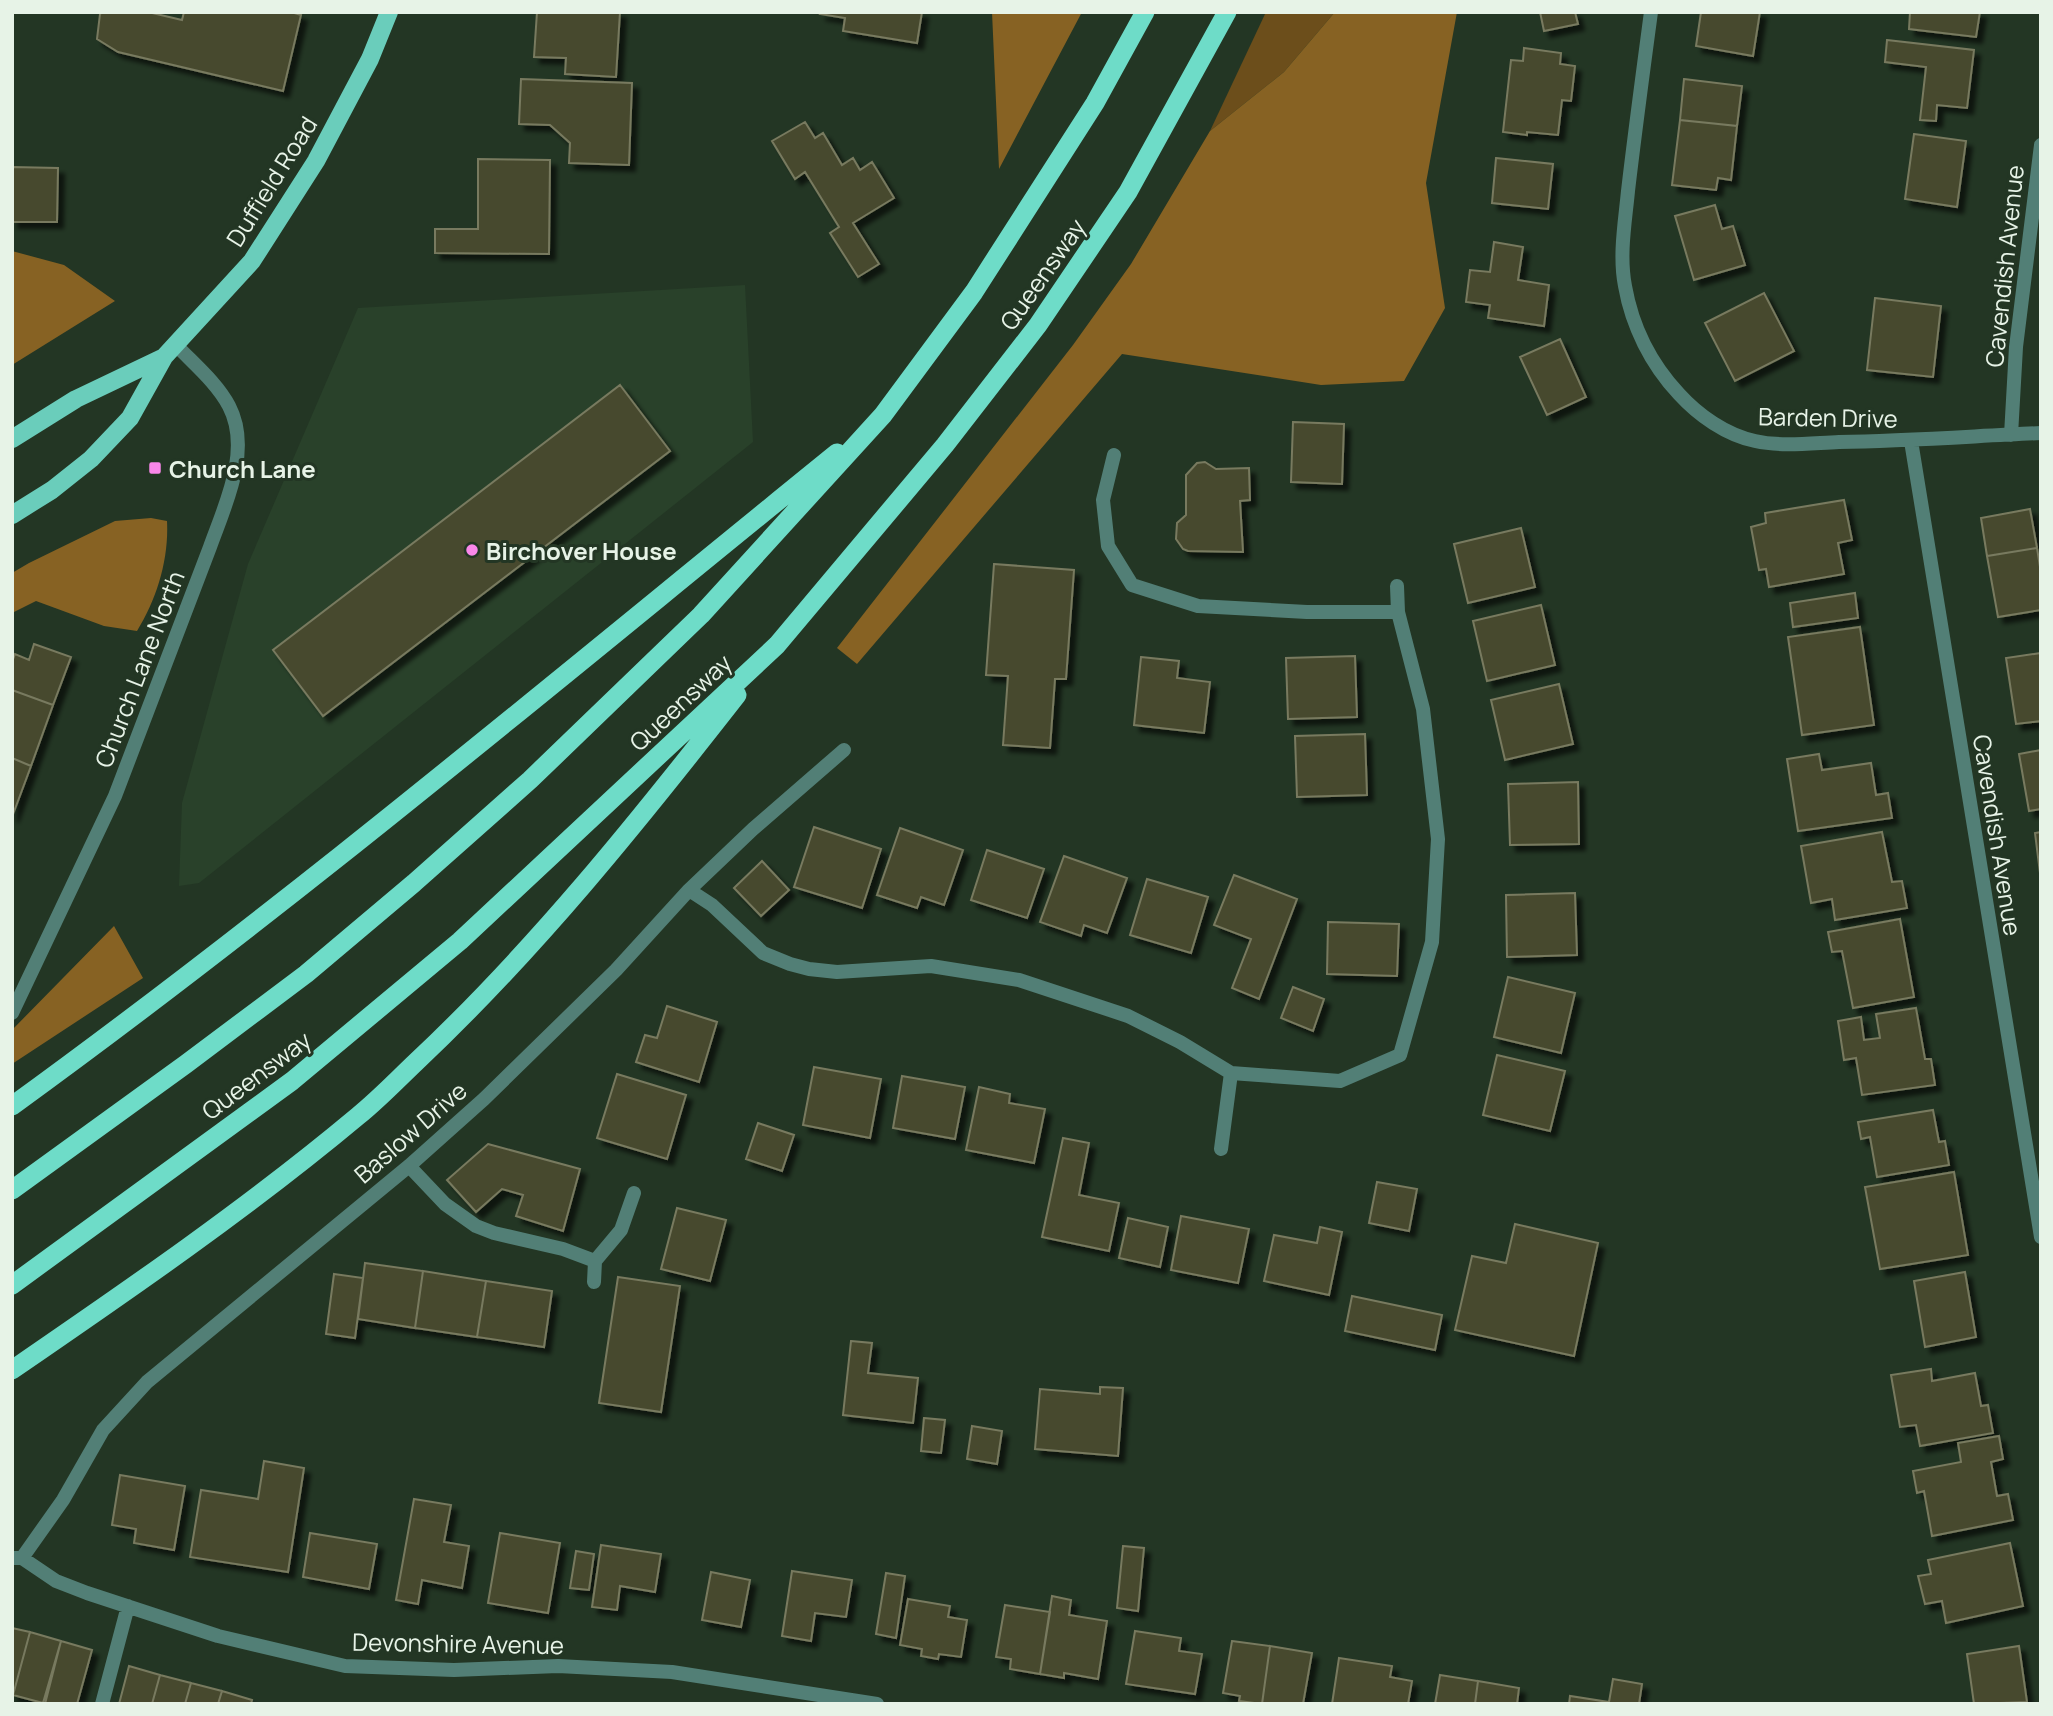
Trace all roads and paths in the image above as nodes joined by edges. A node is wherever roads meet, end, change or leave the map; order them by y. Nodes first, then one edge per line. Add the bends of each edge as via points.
1 (389, 12) edge
2 (1145, 12) edge
3 (1227, 12) edge
4 (1651, 12) edge
5 (2041, 145) edge
6 (170, 351) junction
7 (883, 415) junction
8 (2041, 433) edge
9 (2011, 435) junction
10 (12, 439) edge
11 (1911, 441) junction
12 (1114, 455) dead end
13 (12, 515) edge
14 (1397, 586) dead end
15 (1398, 612) junction
16 (777, 645) junction
17 (844, 750) dead end
18 (690, 890) junction
19 (12, 1013) edge
20 (1231, 1073) junction
21 (12, 1106) edge
22 (1220, 1149) dead end
23 (409, 1166) junction
24 (12, 1190) edge
25 (634, 1193) dead end
26 (2041, 1237) edge
27 (595, 1261) junction
28 (594, 1282) dead end
29 (12, 1285) edge
30 (12, 1370) edge
31 (17, 1558) edge
32 (128, 1606) junction
33 (102, 1704) edge
34 (877, 1704) edge

1 - 6 main road, Duffield Road via 370,59 309,172 252,261
2 - 7 highway, Queensway via 1095,103 975,292
3 - 16 highway, Queensway via 1128,192 1038,325 945,445
4 - 11 street, Barden Drive via 1622,260 1630,311 1650,355 1686,402 1709,420 1754,441
5 - 9 street, Cavendish Avenue
6 - 10 main road, Duffield Road via 76,399
6 - 13 main road, Duffield Road via 130,418 91,459
6 - 19 street, Church Lane North via 229,404 236,421 239,455 225,506 115,796
7 - 21 highway via 274,909
7 - 24 highway, Queensway via 701,615 511,797 306,974
8 - 9 street, Barden Drive
9 - 11 street, Barden Drive
11 - 26 street, Cavendish Avenue
12 - 15 street via 1103,500 1108,546 1132,585 1198,606
14 - 15 street
15 - 20 street via 1423,709 1438,839 1432,942 1400,1055 1340,1081
16 - 29 highway, Queensway via 460,941 292,1081
16 - 30 highway via 643,816 522,956 433,1046 359,1115 175,1258
17 - 18 street, Baslow Drive
18 - 20 street via 763,953 790,964 837,972 931,966 1019,980 1128,1016
18 - 23 street, Baslow Drive via 616,970
20 - 22 street
23 - 27 street via 445,1204 476,1226
23 - 31 street, Baslow Drive via 147,1382 103,1430 63,1500
25 - 27 street via 621,1230
27 - 28 street
31 - 32 street, Devonshire Avenue via 56,1581
32 - 33 street
32 - 34 street, Devonshire Avenue via 219,1636 345,1666 454,1670 558,1666 671,1672

